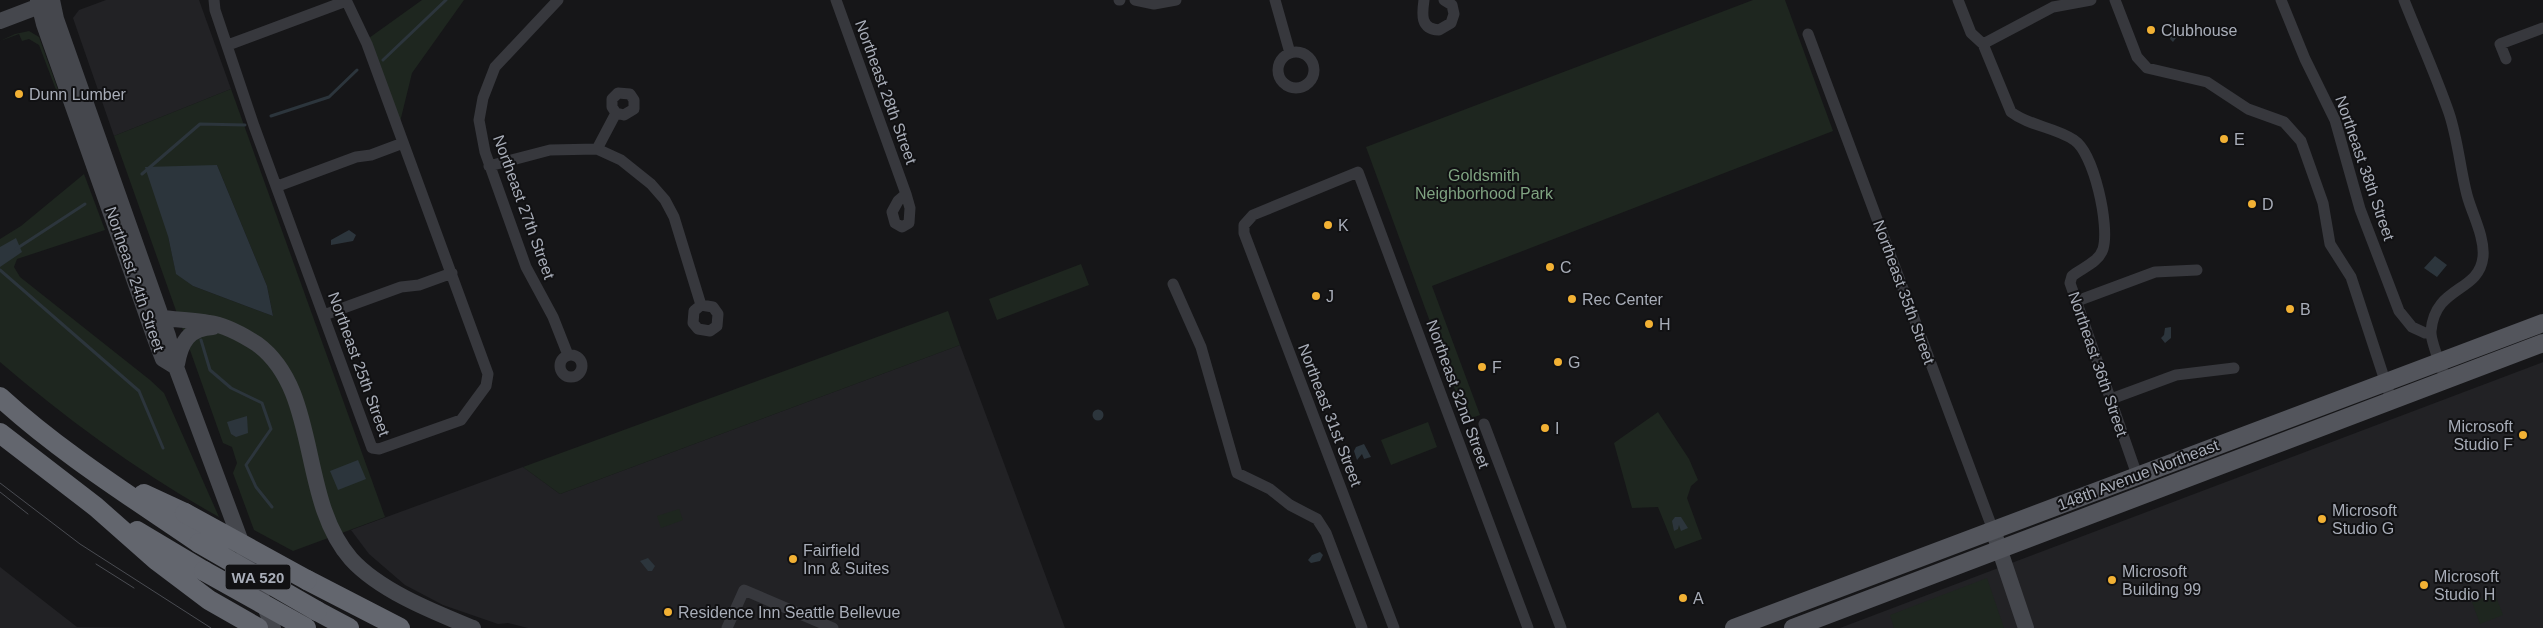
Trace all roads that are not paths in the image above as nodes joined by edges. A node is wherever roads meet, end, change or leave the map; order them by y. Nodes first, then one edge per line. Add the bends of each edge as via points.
1 (214, 0) edge
2 (558, 0) edge
3 (836, 0) edge
4 (1135, 0) edge
5 (1176, 0) edge
6 (1275, 0) edge
7 (1424, 0) edge
8 (1444, 0) edge
9 (1958, 0) edge
10 (2092, 0) edge
11 (2115, 0) edge
12 (2281, 0) edge
13 (2404, 0) edge
14 (346, 1) edge
15 (48, 2) edge
16 (0, 21) edge
17 (2543, 28) edge
18 (1808, 34) dead end
19 (1983, 44) junction
20 (228, 46) junction
21 (1290, 53) dead end
22 (2506, 59) dead end
23 (616, 114) dead end
24 (404, 143) junction
25 (597, 149) junction
26 (489, 166) junction
27 (1358, 172) joint
28 (278, 186) junction
29 (906, 194) dead end
30 (132, 270) junction
31 (2197, 270) dead end
32 (452, 273) junction
33 (1173, 284) dead end
34 (2077, 301) junction
35 (701, 306) dead end
36 (324, 315) junction
37 (162, 318) junction
38 (2543, 323) edge
39 (220, 326) junction
40 (2430, 332) junction
41 (2543, 343) edge
42 (568, 355) dead end
43 (2440, 361) junction
44 (176, 367) junction
45 (2234, 368) dead end
46 (2446, 378) junction
47 (2384, 382) junction
48 (0, 397) edge
49 (2391, 399) junction
50 (2111, 400) junction
51 (1484, 424) dead end
52 (0, 433) edge
53 (97, 472) junction
54 (2137, 475) junction
55 (96, 507) junction
56 (1993, 530) junction
57 (2000, 550) junction
58 (258, 628) edge
59 (273, 628) edge
60 (306, 628) edge
61 (349, 628) edge
62 (400, 628) edge
63 (473, 628) edge
64 (727, 628) edge
65 (833, 628) edge
66 (1362, 628) edge
67 (1394, 628) edge
68 (1528, 628) edge
69 (1561, 628) edge
70 (1734, 628) edge
71 (1793, 628) edge
72 (2026, 628) edge

1 - 20 street, Northeast 25th Street
2 - 26 street, Northeast 27th Street via 495,67 488,83 479,120
3 - 29 street, Northeast 28th Street
4 - 5 street via 1154,4
6 - 21 street
7 - 8 street via 1424,22 1439,30 1451,23 1454,14 1452,5
9 - 19 street, Northeast 36th Street via 1971,33
10 - 19 street via 2053,7
11 - 47 street via 2137,57 2147,68 2207,82 2248,109 2284,122 2301,141 2323,203 2330,244 2351,277
12 - 40 street, Northeast 38th Street via 2304,59 2335,120 2360,209 2399,311 2412,327
13 - 40 street via 2449,113 2483,256 2473,280 2447,295 2439,305
14 - 20 street
14 - 24 street, Northeast 25th Street via 367,44
15 - 16 main road
15 - 30 main road, Northeast 24th Street via 44,24
15 - 37 main road
17 - 22 street via 2500,44
18 - 56 street, Northeast 35th Street
19 - 34 street, Northeast 36th Street via 2010,112 2076,141 2091,164 2102,210 2104,241 2097,258 2071,278
20 - 28 street, Northeast 25th Street
23 - 25 street
24 - 28 street
24 - 32 street, Northeast 25th Street
25 - 26 street via 550,150
25 - 35 street via 636,170 665,200 674,217
26 - 42 street, Northeast 27th Street via 526,267 553,317
27 - 67 street, Northeast 31st Street via 1253,215 1244,225 1244,233
27 - 68 street, Northeast 32nd Street
28 - 36 street, Northeast 25th Street
30 - 37 main road via 137,275 151,315
30 - 44 main road, Northeast 24th Street via 163,359
31 - 34 street via 2155,272
32 - 36 street via 419,285 401,287
32 - 36 street, Northeast 25th Street via 488,374 486,386 461,420 379,450 372,448
33 - 66 street via 1200,347 1237,473 1270,489 1290,505 1317,519 1326,533
34 - 50 street, Northeast 36th Street
37 - 39 main road
37 - 44 main road
38 - 43 main road, 148th Avenue Northeast
39 - 44 main road via 202,328 189,335 182,343
39 - 63 main road via 258,345 285,376 302,425 320,502 330,527 351,558 369,576
40 - 43 street
41 - 46 main road, 148th Avenue Northeast
43 - 46 street
43 - 47 main road, 148th Avenue Northeast
44 - 59 main road, Northeast 24th Street
45 - 50 street via 2176,376
46 - 49 main road, 148th Avenue Northeast
47 - 49 street
47 - 54 main road, 148th Avenue Northeast
48 - 53 highway, WA 520
49 - 57 main road, 148th Avenue Northeast
50 - 54 street, Northeast 36th Street
51 - 69 street, Northeast 32nd Street
52 - 55 highway, WA 520
53 - 61 highway, WA 520, bridge via 199,543
53 - 62 highway, bridge via 185,513
54 - 56 main road, 148th Avenue Northeast
55 - 58 highway via 156,560 209,600
55 - 60 highway, WA 520, bridge
56 - 57 main road, Northeast 35th Street
56 - 70 main road, 148th Avenue Northeast
57 - 71 main road, 148th Avenue Northeast
57 - 72 main road
64 - 65 street via 744,590

